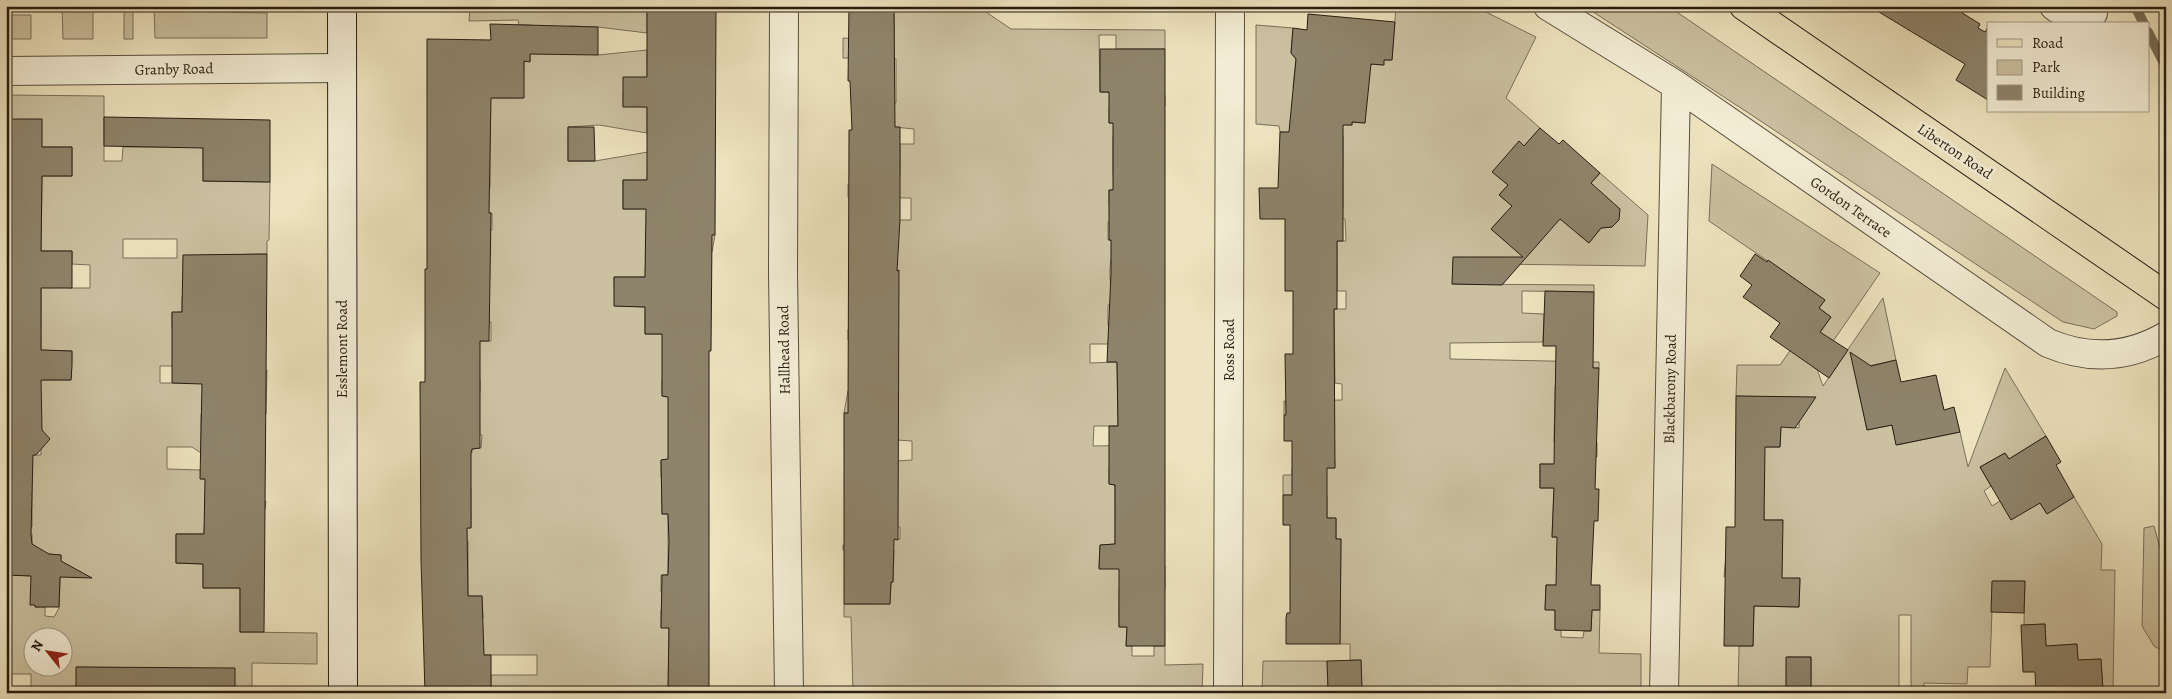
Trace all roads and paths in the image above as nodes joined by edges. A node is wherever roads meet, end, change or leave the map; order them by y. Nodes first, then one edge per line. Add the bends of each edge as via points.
1 (342, 6) edge
2 (784, 6) edge
3 (1230, 6) edge
4 (1548, 6) edge
5 (1744, 6) edge
6 (2054, 6) edge
7 (2094, 13) dead end
8 (342, 68) junction
9 (6, 71) edge
10 (1676, 85) junction
11 (2166, 296) edge
12 (2166, 336) edge
13 (343, 693) edge
14 (789, 693) edge
15 (1228, 693) edge
16 (1664, 693) edge

1 - 8 street, Esslemont Road
2 - 14 street, Hallhead Road via 783,273
3 - 15 street, Ross Road
4 - 10 street, Gordon Terrace
5 - 11 main road, Liberton Road
6 - 7 street
8 - 9 street, Granby Road
8 - 13 street, Esslemont Road
10 - 12 street, Gordon Terrace via 2048,343 2070,351 2102,355 2141,349
10 - 16 street, Blackbarony Road

